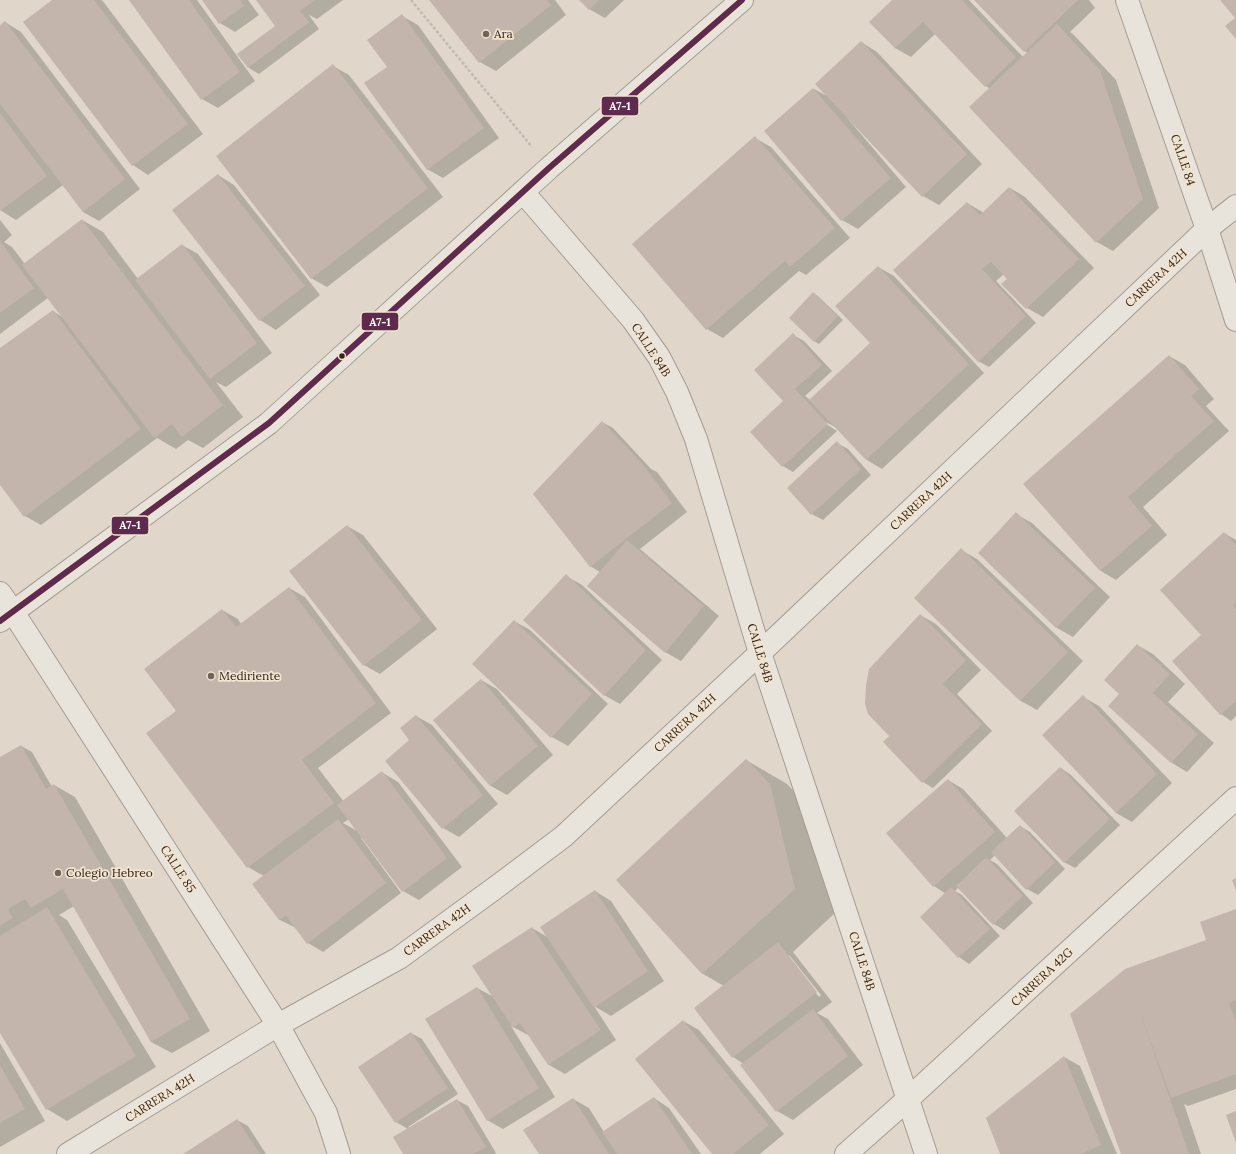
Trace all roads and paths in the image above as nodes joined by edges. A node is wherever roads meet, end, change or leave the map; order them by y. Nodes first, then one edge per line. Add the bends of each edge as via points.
1 (411, 0) edge
2 (742, 0) edge
3 (1127, 0) edge
4 (549, 168) junction
5 (523, 192) junction
6 (1236, 206) edge
7 (1207, 229) junction
8 (1236, 320) edge
9 (0, 594) edge
10 (7, 617) edge
11 (760, 653) junction
12 (1236, 798) edge
13 (278, 1025) junction
14 (908, 1099) junction
15 (68, 1154) edge
16 (339, 1154) edge
17 (846, 1154) edge
18 (926, 1154) edge

1 - 4 path
2 - 4 street
3 - 7 street, CALLE 84
4 - 5 street
5 - 10 street via 269,423
5 - 11 street, CALLE 84B via 633,320 659,357 677,392 696,439
6 - 7 street, CARRERA 42H
7 - 8 street, CALLE 84
7 - 11 street, CARRERA 42H
9 - 10 street, CALLE 85
10 - 13 street, CALLE 85
11 - 13 street, CARRERA 42H via 564,836 399,958
11 - 14 street, CALLE 84B
12 - 14 street, CARRERA 42G
13 - 15 street, CARRERA 42H
13 - 16 street, CALLE 85 via 326,1113
14 - 17 street, CARRERA 42G
14 - 18 street, CALLE 84B

